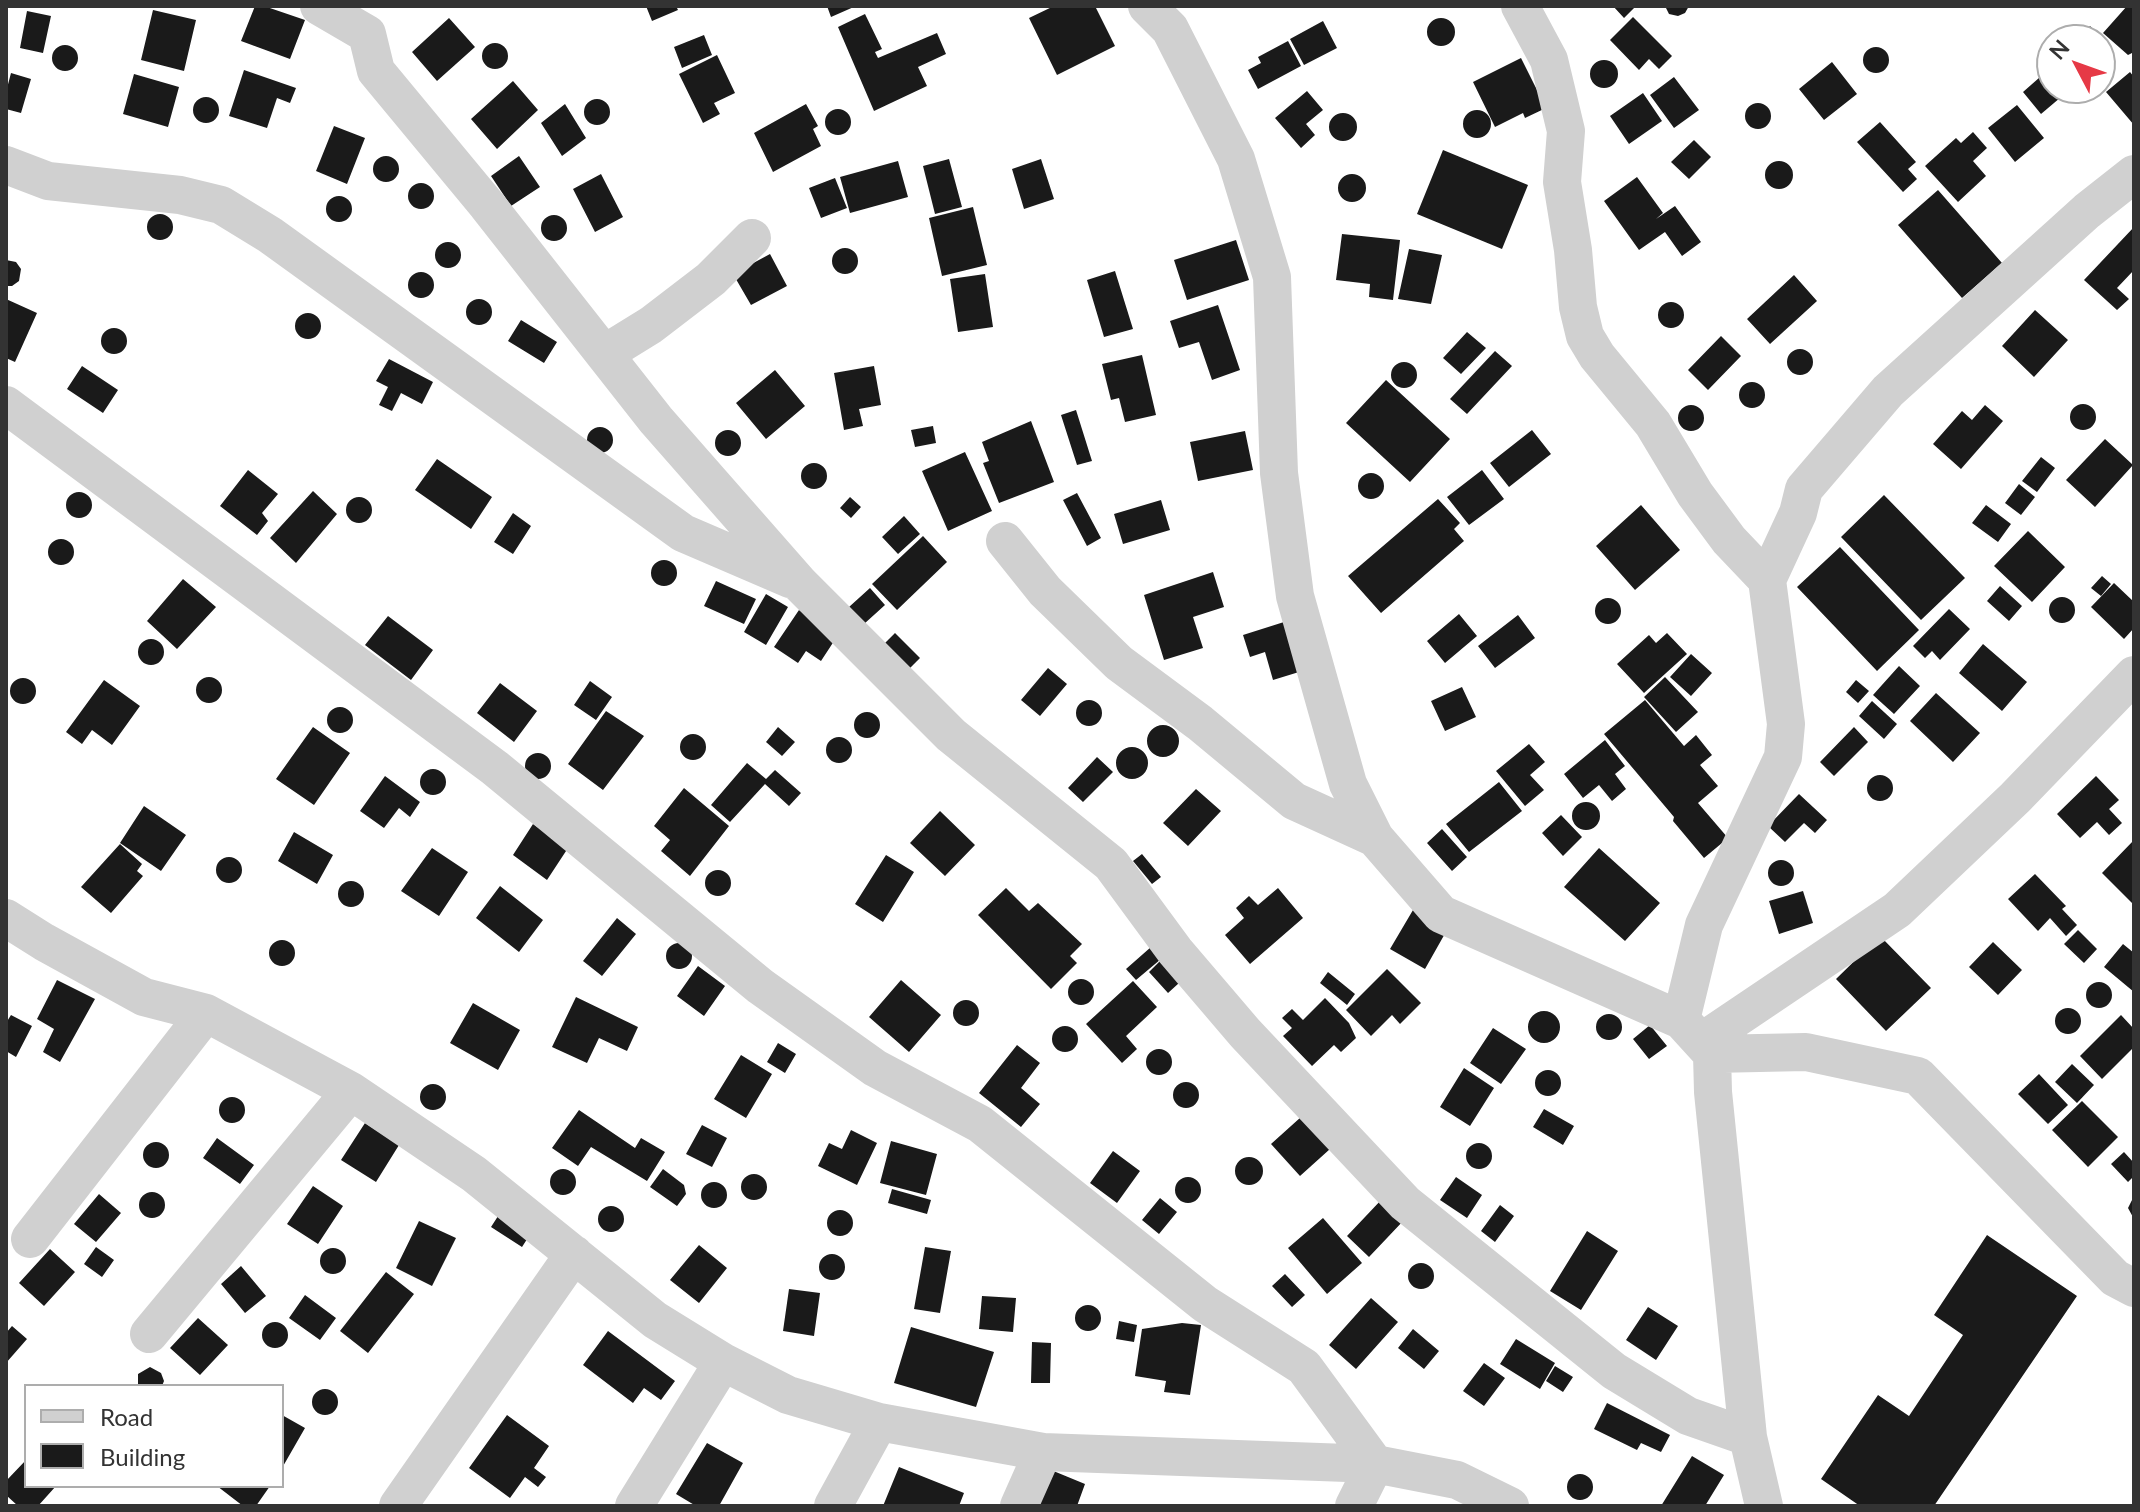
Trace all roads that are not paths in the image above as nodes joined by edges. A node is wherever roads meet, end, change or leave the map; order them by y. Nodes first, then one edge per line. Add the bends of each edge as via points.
1 (319, 6) edge
2 (1147, 6) edge
3 (1520, 6) edge
4 (6, 165) edge
5 (2134, 174) edge
6 (752, 238) dead end
7 (604, 354) junction
8 (6, 405) edge
9 (1005, 541) dead end
10 (1767, 580) junction
11 (800, 584) junction
12 (2134, 675) edge
13 (1375, 838) junction
14 (6, 918) edge
15 (206, 1013) junction
16 (1698, 1038) junction
17 (351, 1091) junction
18 (30, 1239) dead end
19 (574, 1254) junction
20 (2128, 1276) edge
21 (149, 1334) dead end
22 (723, 1362) junction
23 (879, 1422) junction
24 (1748, 1437) junction
25 (1043, 1452) junction
26 (1375, 1464) junction
27 (398, 1506) edge
28 (634, 1506) edge
29 (833, 1506) edge
30 (1019, 1506) edge
31 (1354, 1506) edge
32 (1510, 1506) edge
33 (1764, 1506) edge

1 - 7 street via 367,34 376,71
2 - 13 street via 1170,29 1236,159 1272,277 1279,473 1295,596 1348,784
3 - 10 street via 1549,60 1566,131 1562,182 1585,336 1653,424 1729,540
4 - 11 street via 48,181 180,195 221,205 683,533
5 - 10 street via 1888,391 1804,489
6 - 7 street via 711,279
7 - 11 street
8 - 26 street via 495,768 760,986 875,1068 980,1124 1205,1304 1304,1367
9 - 13 street via 1045,591 1119,663 1294,801
10 - 16 street via 1786,724 1783,757 1704,925
11 - 24 street via 951,735 1111,864 1245,1033 1405,1203 1614,1371 1688,1416
12 - 16 street via 1897,910
13 - 16 street via 1441,914
14 - 15 street via 144,997
15 - 17 street
15 - 18 street
16 - 20 street via 1806,1052 1918,1076
16 - 24 street via 1713,1092
17 - 19 street via 474,1174
17 - 21 street
19 - 22 street via 655,1320
19 - 27 street
22 - 23 street via 788,1395
22 - 28 street
23 - 25 street
23 - 29 street
24 - 33 street
25 - 26 street
25 - 30 street
26 - 31 street
26 - 32 street via 1457,1480

